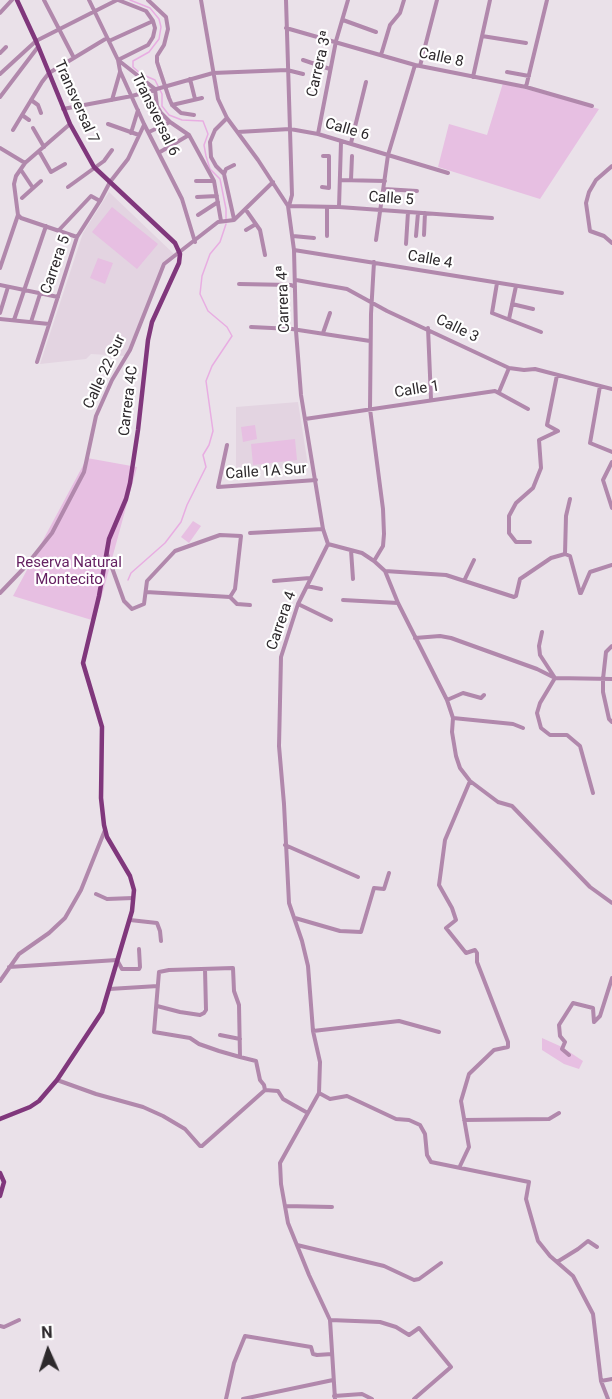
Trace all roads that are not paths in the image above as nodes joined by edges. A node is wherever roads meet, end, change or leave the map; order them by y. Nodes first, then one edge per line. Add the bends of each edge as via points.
1 (14, 0) edge
2 (44, 0) edge
3 (89, 0) edge
4 (118, 0) edge
5 (148, 0) edge
6 (201, 0) edge
7 (286, 0) edge
8 (348, 0) edge
9 (404, 0) edge
10 (437, 0) edge
11 (490, 0) edge
12 (548, 0) edge
13 (94, 11) junction
14 (0, 13) edge
15 (343, 20) junction
16 (153, 21) junction
17 (286, 28) junction
18 (58, 29) junction
19 (376, 32) dead end
20 (482, 36) junction
21 (36, 40) junction
22 (108, 40) junction
23 (336, 41) junction
24 (526, 43) dead end
25 (6, 47) dead end
26 (38, 47) junction
27 (0, 52) edge
28 (381, 55) junction
29 (126, 57) junction
30 (74, 58) junction
31 (118, 60) junction
32 (303, 60) dead end
33 (417, 65) junction
34 (126, 66) junction
35 (330, 69) junction
36 (287, 70) junction
37 (120, 71) junction
38 (507, 72) dead end
39 (49, 73) junction
40 (213, 73) junction
41 (0, 74) edge
42 (303, 74) dead end
43 (529, 76) junction
44 (473, 77) junction
45 (190, 80) junction
46 (366, 82) dead end
47 (526, 87) junction
48 (161, 88) junction
49 (132, 96) junction
50 (0, 98) edge
51 (202, 98) dead end
52 (195, 99) junction
53 (31, 100) junction
54 (111, 100) junction
55 (172, 105) junction
56 (592, 106) dead end
57 (63, 109) junction
58 (138, 110) junction
59 (41, 113) dead end
60 (22, 115) junction
61 (194, 115) dead end
62 (227, 118) junction
63 (29, 120) dead end
64 (170, 122) junction
65 (70, 124) junction
66 (108, 124) dead end
67 (144, 124) junction
68 (33, 128) dead end
69 (290, 129) junction
70 (13, 130) dead end
71 (149, 132) junction
72 (237, 132) junction
73 (132, 133) junction
74 (318, 134) junction
75 (139, 135) junction
76 (189, 135) junction
77 (341, 142) junction
78 (351, 143) junction
79 (44, 147) junction
80 (0, 148) edge
81 (111, 150) dead end
82 (39, 151) junction
83 (160, 152) junction
84 (388, 155) junction
85 (323, 156) dead end
86 (352, 156) dead end
87 (25, 164) junction
88 (65, 164) dead end
89 (234, 165) dead end
90 (612, 166) edge
91 (94, 167) junction
92 (21, 170) junction
93 (329, 171) junction
94 (340, 171) junction
95 (448, 173) dead end
96 (224, 174) junction
97 (340, 180) junction
98 (351, 180) junction
99 (41, 181) dead end
100 (196, 181) dead end
101 (214, 181) junction
102 (110, 182) junction
103 (273, 182) junction
104 (385, 182) junction
105 (33, 188) junction
106 (68, 188) dead end
107 (322, 188) dead end
108 (384, 189) junction
109 (417, 191) dead end
110 (197, 197) dead end
111 (22, 198) dead end
112 (218, 199) junction
113 (100, 201) junction
114 (288, 206) junction
115 (327, 207) junction
116 (339, 207) junction
117 (246, 210) junction
118 (381, 210) junction
119 (408, 212) junction
120 (418, 213) junction
121 (426, 213) junction
122 (18, 215) junction
123 (198, 216) dead end
124 (492, 218) dead end
125 (227, 220) junction
126 (256, 224) junction
127 (46, 226) junction
128 (58, 230) junction
129 (246, 230) dead end
130 (293, 236) junction
131 (327, 236) dead end
132 (416, 236) dead end
133 (424, 236) dead end
134 (77, 237) junction
135 (314, 238) dead end
136 (376, 240) dead end
137 (195, 242) junction
138 (612, 243) edge
139 (406, 244) dead end
140 (294, 250) junction
141 (180, 254) junction
142 (265, 255) dead end
143 (374, 262) junction
144 (0, 268) edge
145 (295, 280) junction
146 (497, 283) junction
147 (239, 284) dead end
148 (0, 285) edge
149 (516, 286) junction
150 (8, 287) junction
151 (295, 287) junction
152 (24, 291) junction
153 (562, 293) dead end
154 (40, 294) junction
155 (58, 297) junction
156 (373, 302) junction
157 (512, 304) junction
158 (533, 309) dead end
159 (0, 313) edge
160 (330, 313) dead end
161 (0, 319) edge
162 (509, 319) junction
163 (14, 321) junction
164 (30, 322) junction
165 (49, 324) junction
166 (251, 327) dead end
167 (428, 328) junction
168 (296, 331) junction
169 (541, 332) dead end
170 (323, 333) junction
171 (370, 341) junction
172 (37, 362) dead end
173 (509, 368) junction
174 (557, 375) junction
175 (600, 386) junction
176 (612, 389) edge
177 (499, 392) junction
178 (431, 399) junction
179 (370, 409) junction
180 (528, 409) dead end
181 (305, 419) junction
182 (227, 445) dead end
183 (612, 452) edge
184 (612, 462) edge
185 (316, 480) junction
186 (570, 499) dead end
187 (612, 508) edge
188 (323, 529) junction
189 (250, 533) dead end
190 (530, 542) dead end
191 (328, 544) junction
192 (351, 550) junction
193 (107, 554) junction
194 (565, 554) junction
195 (474, 560) dead end
196 (374, 561) junction
197 (612, 565) edge
198 (385, 571) junction
199 (310, 578) junction
200 (353, 579) dead end
201 (273, 581) dead end
202 (464, 581) junction
203 (306, 586) junction
204 (321, 589) dead end
205 (146, 592) junction
206 (0, 593) edge
207 (230, 597) junction
208 (343, 600) dead end
209 (398, 603) junction
210 (298, 604) junction
211 (250, 605) dead end
212 (332, 620) dead end
213 (542, 632) dead end
214 (415, 638) junction
215 (612, 646) edge
216 (555, 678) junction
217 (603, 679) junction
218 (612, 679) edge
219 (484, 695) dead end
220 (447, 700) junction
221 (453, 718) junction
222 (612, 722) edge
223 (523, 728) dead end
224 (470, 781) junction
225 (593, 793) dead end
226 (105, 829) junction
227 (285, 845) junction
228 (389, 873) dead end
229 (358, 877) dead end
230 (96, 894) dead end
231 (134, 898) junction
232 (612, 903) edge
233 (295, 918) junction
234 (130, 920) junction
235 (161, 941) dead end
236 (139, 949) dead end
237 (117, 960) junction
238 (8, 968) junction
239 (205, 969) junction
240 (612, 978) edge
241 (0, 981) edge
242 (158, 986) junction
243 (109, 989) junction
244 (157, 1006) junction
245 (313, 1031) junction
246 (439, 1032) dead end
247 (220, 1035) dead end
248 (240, 1039) junction
249 (569, 1055) dead end
250 (240, 1057) junction
251 (57, 1080) junction
252 (265, 1090) junction
253 (318, 1093) junction
254 (308, 1110) junction
255 (560, 1113) dead end
256 (0, 1119) edge
257 (464, 1120) junction
258 (460, 1166) junction
259 (0, 1173) edge
260 (0, 1196) edge
261 (285, 1206) junction
262 (333, 1207) dead end
263 (297, 1245) junction
264 (597, 1247) dead end
265 (557, 1262) junction
266 (441, 1263) dead end
267 (20, 1320) dead end
268 (330, 1320) junction
269 (0, 1326) edge
270 (332, 1354) junction
271 (612, 1379) edge
272 (333, 1380) junction
273 (601, 1381) junction
274 (334, 1398) edge
275 (225, 1399) edge
276 (243, 1399) edge
277 (372, 1399) edge
278 (414, 1399) edge
279 (608, 1399) edge

1 - 14 street
1 - 21 main road, Transversal 7
2 - 18 street
3 - 13 street, Transversal 6
4 - 13 street
4 - 16 street via 146,11
5 - 48 street via 166,17 168,29 157,56
6 - 40 street, Carrera 4ª
7 - 17 street
8 - 15 street, Carrera 3ª
9 - 28 street via 390,25
10 - 33 street
11 - 20 street
12 - 43 street
13 - 18 street
13 - 22 street, Transversal 6
15 - 19 street
15 - 23 street, Carrera 3ª
16 - 22 street
16 - 29 street via 153,37 148,45
17 - 23 street, Calle 8
17 - 36 street
18 - 21 street
18 - 30 street
20 - 24 street
20 - 44 street
21 - 26 main road, Transversal 7
21 - 41 street
22 - 30 street
22 - 31 street, Transversal 6
23 - 28 street, Calle 8
23 - 35 street, Carrera 3ª
25 - 27 street
26 - 39 main road, Transversal 7
26 - 50 street
28 - 33 street, Calle 8
29 - 31 street
29 - 34 street
30 - 39 street
31 - 34 street
31 - 37 street, Transversal 6
32 - 35 street
33 - 44 street, Calle 8
33 - 84 street
34 - 48 street
35 - 74 street, Carrera 3ª
36 - 40 street
36 - 42 street
36 - 69 street
37 - 49 street, Transversal 6
37 - 54 street
38 - 43 street
39 - 53 street
39 - 57 main road, Transversal 7
40 - 45 street
40 - 62 street, Carrera 4ª
43 - 47 street
44 - 47 street, Calle 8
45 - 48 street
45 - 52 street
46 - 78 street
47 - 56 street, Calle 8
48 - 49 street
48 - 55 street
48 - 64 street via 157,106
49 - 54 street
49 - 58 street, Transversal 6
51 - 52 street
52 - 55 street
53 - 59 street
53 - 60 street
54 - 57 street
55 - 61 street via 181,113
57 - 65 main road, Transversal 7
58 - 67 street, Transversal 6
58 - 73 street
60 - 63 street
60 - 70 street
62 - 72 street, Carrera 4ª
62 - 96 street via 210,142 211,157
64 - 71 street
64 - 76 street
65 - 79 street
65 - 91 main road, Transversal 7
66 - 73 street
67 - 71 street, Transversal 6
67 - 75 street, Carrera 5
68 - 79 street
69 - 72 street, Calle 6
69 - 74 street, Calle 6
69 - 114 street via 292,195
71 - 83 street, Transversal 6
72 - 103 street, Carrera 4ª
73 - 75 street
74 - 77 street, Calle 6
75 - 102 street, Carrera 5 via 128,159
76 - 83 street
76 - 101 street
77 - 78 street, Calle 6
77 - 94 street
78 - 84 street, Calle 6
79 - 82 street
80 - 87 street
81 - 91 street
82 - 87 street
82 - 88 street via 51,172
83 - 137 street, Transversal 6 via 182,199
84 - 95 street, Calle 6
84 - 104 street
85 - 93 street via 329,156
86 - 98 street
87 - 92 street
89 - 96 street
90 - 138 street via 596,180 586,202 590,231
91 - 102 main road, Transversal 7
91 - 106 street
92 - 105 street
92 - 122 street via 14,184
93 - 94 street
93 - 107 street via 329,188
94 - 97 street
96 - 125 street
97 - 98 street
97 - 116 street
98 - 104 street
99 - 105 street
100 - 101 street
101 - 112 street
102 - 113 street, Carrera 5
102 - 141 main road, Transversal 7 via 175,243
103 - 114 street, Carrera 4ª
103 - 117 street, Calle 22 Sur
104 - 108 street
105 - 111 street
108 - 109 street
108 - 118 street
110 - 112 street
112 - 123 street
112 - 125 street
113 - 128 street via 91,196
113 - 134 street, Carrera 5
114 - 115 street, Calle 5
114 - 130 street, Carrera 4ª
115 - 116 street, Calle 5
115 - 131 street
116 - 118 street, Calle 5
117 - 125 street, Calle 22 Sur
117 - 126 street
118 - 119 street, Calle 5
118 - 136 street
119 - 120 street, Calle 5
119 - 139 street
120 - 121 street, Calle 5
120 - 132 street
121 - 124 street, Calle 5
121 - 133 street
122 - 127 street
122 - 144 street
125 - 137 street, Calle 22 Sur
126 - 129 street
126 - 142 street
127 - 128 street
127 - 152 street
128 - 134 street
130 - 135 street
130 - 140 street, Carrera 4ª
134 - 155 street, Carrera 5
137 - 141 street, Calle 22 Sur
140 - 143 street, Calle 4
140 - 145 street, Carrera 4ª
141 - 193 main road, Carrera 4C via 152,322 130,483
141 - 206 street, Calle 22 Sur via 164,264 130,350 96,416 84,472 52,533
143 - 146 street, Calle 4
143 - 156 street
145 - 151 street, Carrera 4ª
145 - 156 street, Calle 3 via 347,290
146 - 149 street, Calle 4
146 - 162 street via 492,313
147 - 151 street
148 - 150 street
149 - 153 street, Calle 4
149 - 157 street
150 - 152 street
150 - 159 street
151 - 168 street, Carrera 4ª
152 - 154 street
152 - 163 street
154 - 155 street
154 - 164 street
155 - 165 street, Carrera 5
156 - 167 street, Calle 3
156 - 171 street
157 - 158 street
157 - 162 street
160 - 170 street
161 - 163 street
162 - 169 street
163 - 164 street
164 - 165 street
165 - 172 street, Carrera 5
166 - 168 street
167 - 173 street, Calle 3
167 - 178 street
168 - 170 street
168 - 181 street, Carrera 4ª
170 - 171 street
171 - 179 street
173 - 174 street, Calle 3
173 - 177 street
174 - 175 street, Calle 3
174 - 190 street via 547,425 558,431 539,440 541,468 533,488 516,503 509,516 509,533 516,542
175 - 176 street, Calle 3
175 - 183 street via 590,443
177 - 178 street, Calle 1
177 - 180 street
178 - 179 street, Calle 1
179 - 181 street, Calle 1
179 - 196 street via 384,534 383,546
181 - 185 street, Carrera 4ª
182 - 185 street, Calle 1A Sur via 218,488
184 - 187 street via 603,480
185 - 188 street, Carrera 4ª
186 - 194 street
188 - 189 street
188 - 191 street, Carrera 4ª
191 - 192 street
191 - 199 street, Carrera 4
192 - 196 street
192 - 200 street
193 - 205 street via 128,607 144,604
193 - 226 main road, Carrera 4C via 83,663 102,727 101,798
194 - 197 street via 570,556 580,593 590,572
194 - 202 street via 551,558 520,579 514,597
195 - 202 street
196 - 198 street
198 - 202 street via 446,575
198 - 209 street
199 - 201 street
199 - 203 street, Carrera 4
203 - 204 street
203 - 210 street, Carrera 4
205 - 207 street
205 - 207 street via 147,581 175,551 220,535 241,536 235,590
207 - 211 street via 237,604
208 - 209 street
209 - 214 street
210 - 212 street
210 - 227 street, Carrera 4 via 281,657 279,746
213 - 216 street via 540,655
214 - 216 street via 451,638
214 - 220 street
215 - 217 street via 606,652
216 - 217 street
216 - 225 street via 537,713 541,728 550,735 567,735 580,746
217 - 218 street
217 - 222 street
219 - 220 street via 481,699 463,693
220 - 221 street
221 - 223 street
221 - 224 street via 456,756
224 - 232 street via 498,802 512,806 590,887
224 - 257 street via 445,840 439,885 456,920 446,928 466,953 477,953 508,1047 494,1050 469,1074 461,1101
226 - 231 main road, Carrera 4C via 130,876
226 - 238 street via 81,891 65,918 19,954
227 - 229 street
227 - 233 street, Carrera 4 via 289,903
228 - 233 street via 384,889 374,888 361,932 340,931
230 - 231 street via 107,899
231 - 234 main road
233 - 245 street, Carrera 4 via 308,966
234 - 235 street via 157,923
234 - 237 main road
236 - 237 street via 139,969 122,969
237 - 238 street
237 - 243 main road
238 - 241 street
239 - 242 street via 159,972
239 - 244 street via 204,1013
239 - 248 street via 233,968
240 - 249 street via 600,1016 594,1022 593,1008 573,1003 559,1025 565,1042 562,1050
242 - 243 street
242 - 244 street
243 - 251 main road via 102,1012
244 - 250 street via 154,1032 190,1038
245 - 246 street via 399,1021
245 - 253 street, Carrera 4 via 320,1062
247 - 248 street
248 - 250 street
250 - 252 street via 256,1061
251 - 252 street via 152,1110 185,1129 202,1146
251 - 256 main road via 39,1101
252 - 254 street via 278,1091 283,1099
253 - 254 street
253 - 258 street via 330,1099 347,1096 396,1119 420,1125 431,1162
254 - 261 street via 280,1163
255 - 257 street via 549,1119
257 - 258 street via 469,1147
258 - 265 street via 529,1182 526,1199 538,1241
259 - 260 main road via 4,1182
261 - 262 street
261 - 263 street
263 - 266 street via 384,1266 414,1280
263 - 268 street
264 - 265 street via 588,1240
265 - 273 street via 573,1275 593,1314
267 - 269 street
268 - 270 street
268 - 278 street via 380,1322 409,1335 419,1328 451,1367
270 - 272 street
270 - 275 street via 316,1355 311,1347 245,1336
271 - 273 street
272 - 274 street
272 - 276 street
273 - 279 street
274 - 277 street via 362,1394

